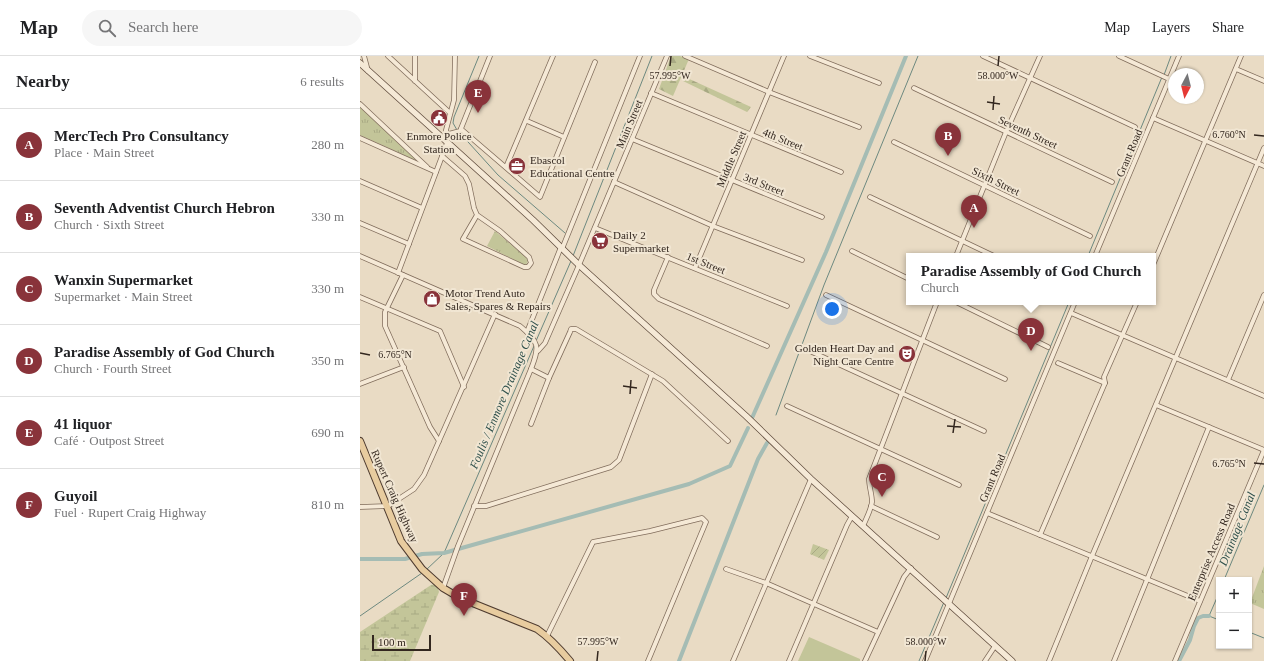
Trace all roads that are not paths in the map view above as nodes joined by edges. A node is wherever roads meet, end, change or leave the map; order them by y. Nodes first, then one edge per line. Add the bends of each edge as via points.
1 (364, 56) edge
2 (388, 56) edge
3 (415, 56) edge
4 (455, 56) edge
5 (490, 56) edge
6 (553, 56) edge
7 (640, 56) edge
8 (667, 56) edge
9 (685, 56) edge
10 (784, 56) edge
11 (810, 56) edge
12 (983, 56) edge
13 (1040, 56) edge
14 (1120, 56) edge
15 (1179, 56) edge
16 (1241, 56) edge
17 (595, 62) dead end
18 (363, 68) edge
19 (1174, 68) edge
20 (1236, 69) junction
21 (1030, 78) junction
22 (1168, 79) edge
23 (415, 81) junction
24 (1168, 81) edge
25 (1264, 81) edge
26 (879, 84) dead end
27 (914, 88) dead end
28 (769, 92) junction
29 (651, 93) junction
30 (360, 104) edge
31 (450, 113) junction
32 (1153, 118) junction
33 (527, 121) junction
34 (859, 127) dead end
35 (1135, 127) dead end
36 (460, 130) junction
37 (1006, 132) junction
38 (445, 135) junction
39 (751, 135) junction
40 (564, 137) junction
41 (360, 138) edge
42 (632, 139) junction
43 (1206, 141) junction
44 (894, 142) dead end
45 (447, 143) junction
46 (1264, 148) edge
47 (442, 156) junction
48 (1258, 163) junction
49 (1264, 166) edge
50 (427, 167) junction
51 (506, 167) junction
52 (436, 172) junction
53 (841, 172) dead end
54 (732, 180) junction
55 (360, 181) edge
56 (614, 182) junction
57 (1112, 182) dead end
58 (984, 185) junction
59 (870, 197) dead end
60 (422, 208) junction
61 (476, 215) junction
62 (822, 217) dead end
63 (360, 223) edge
64 (713, 226) junction
65 (595, 228) junction
66 (1090, 236) dead end
67 (962, 241) junction
68 (409, 244) junction
69 (561, 248) junction
70 (852, 251) dead end
71 (957, 253) edge
72 (988, 253) edge
73 (1096, 253) edge
74 (360, 256) edge
75 (668, 257) junction
76 (1156, 258) edge
77 (802, 260) dead end
78 (577, 262) junction
79 (696, 268) junction
80 (398, 273) junction
81 (403, 276) junction
82 (906, 278) edge
83 (826, 295) dead end
84 (1264, 295) edge
85 (360, 297) edge
86 (936, 305) edge
87 (962, 305) edge
88 (1074, 305) edge
89 (1136, 305) edge
90 (787, 306) dead end
91 (386, 309) junction
92 (1071, 313) junction
93 (495, 314) junction
94 (527, 332) junction
95 (1123, 335) junction
96 (922, 340) junction
97 (767, 346) dead end
98 (1048, 347) dead end
99 (538, 350) junction
100 (812, 352) dead end
101 (1176, 358) junction
102 (1058, 362) dead end
103 (404, 367) junction
104 (531, 370) junction
105 (652, 374) junction
106 (549, 378) junction
107 (1005, 379) dead end
108 (1228, 380) junction
109 (1104, 383) junction
110 (360, 384) edge
111 (464, 387) junction
112 (902, 393) junction
113 (1264, 396) edge
114 (1156, 405) junction
115 (787, 406) dead end
116 (531, 424) dead end
117 (1209, 427) junction
118 (984, 430) dead end
119 (360, 441) edge
120 (439, 441) junction
121 (728, 441) dead end
122 (880, 449) junction
123 (1264, 450) edge
124 (811, 479) junction
125 (959, 485) dead end
126 (388, 506) junction
127 (474, 506) junction
128 (870, 506) junction
129 (360, 507) edge
130 (987, 513) junction
131 (852, 518) junction
132 (863, 526) junction
133 (1040, 536) junction
134 (937, 537) dead end
135 (1092, 556) junction
136 (726, 568) dead end
137 (909, 570) junction
138 (1147, 579) junction
139 (766, 583) junction
140 (443, 588) junction
141 (1200, 601) junction
142 (813, 604) junction
143 (950, 604) junction
144 (878, 632) junction
145 (546, 636) junction
146 (995, 646) junction
147 (570, 661) edge
148 (648, 661) edge
149 (733, 661) edge
150 (788, 661) edge
151 (865, 661) edge
152 (926, 661) edge
153 (986, 661) edge
154 (1012, 661) edge
155 (1049, 661) edge
156 (1114, 661) edge
157 (1175, 661) edge

1 - 18 street
2 - 23 street
3 - 23 street
4 - 31 street via 454,100
5 - 36 street
6 - 33 street
7 - 69 street
8 - 29 street, Main Street
9 - 28 street
10 - 28 street, Middle Street
11 - 26 street
12 - 21 street
13 - 21 street
14 - 22 street
15 - 19 street, Grant Road
16 - 20 street
17 - 40 street
18 - 45 main road via 412,109
20 - 25 street
20 - 43 street
21 - 35 street
21 - 37 street
23 - 31 street
24 - 32 street, Grant Road
27 - 37 street, Seventh Street
28 - 34 street
28 - 39 street, Middle Street
29 - 39 street, 4th Street
29 - 42 street, Main Street
30 - 50 street
31 - 38 street
32 - 43 street
32 - 73 street, Grant Road
33 - 40 street
33 - 51 street
36 - 38 street
36 - 51 street
37 - 57 street, Seventh Street
37 - 58 street
38 - 45 street
39 - 53 street, 4th Street
39 - 54 street, Middle Street
40 - 51 street via 540,197
41 - 50 street
42 - 54 street, 3rd Street
42 - 56 street, Main Street
43 - 48 street
43 - 76 street
44 - 58 street, Sixth Street
45 - 47 street
45 - 69 main road
46 - 48 street
47 - 52 street
47 - 61 street via 465,176
48 - 49 street
48 - 101 street
50 - 52 street
52 - 60 street
54 - 62 street, 3rd Street
54 - 64 street, Middle Street
55 - 60 street
56 - 64 street
56 - 65 street, Main Street
58 - 66 street, Sixth Street
58 - 67 street
59 - 67 street
60 - 68 street
61 - 61 street via 463,239 524,267 531,263 529,257 500,231
63 - 68 street
64 - 77 street
64 - 79 street, Middle Street
65 - 75 street, 1st Street
65 - 78 street, Main Street
67 - 71 street
67 - 72 street
68 - 80 street
69 - 78 main road
69 - 94 street
70 - 82 street
74 - 80 street
75 - 79 street, 1st Street
75 - 97 street via 654,290 659,299
78 - 99 street, Main Street via 545,343
78 - 124 main road via 757,426
79 - 90 street, 1st Street
80 - 81 street
81 - 91 street
81 - 93 street
83 - 96 street
84 - 108 street
85 - 91 street
86 - 96 street
87 - 98 street
88 - 92 street, Grant Road
89 - 95 street
91 - 103 street via 385,326
91 - 111 street via 440,331
92 - 95 street
92 - 130 street, Grant Road
93 - 94 street
93 - 111 street
94 - 99 street via 533,337
95 - 101 street
95 - 109 street via 1104,376
96 - 107 street
96 - 112 street
99 - 104 street, Main Street
100 - 112 street
101 - 108 street
101 - 114 street
102 - 109 street
103 - 110 street
103 - 120 street via 430,427
104 - 106 street
104 - 127 street, Main Street
105 - 106 street via 576,329 571,329
105 - 121 street via 663,381
105 - 127 street via 619,460 610,467 486,506
106 - 116 street
108 - 113 street
109 - 133 street
111 - 120 street
112 - 118 street
112 - 122 street
114 - 117 street
114 - 135 street
115 - 122 street
117 - 123 street
117 - 138 street
119 - 126 main road, Rupert Craig Highway
120 - 126 street via 424,476 414,489
122 - 125 street
122 - 128 street via 869,479
123 - 141 street, Enterprise Access Road
124 - 131 main road
124 - 139 street
126 - 129 street
126 - 140 main road, Rupert Craig Highway via 401,541 422,569
127 - 140 street, Main Street
128 - 132 street
128 - 134 street
130 - 133 street
130 - 143 street, Grant Road
131 - 132 main road
131 - 142 street
132 - 137 main road
133 - 135 street
135 - 138 street
135 - 155 street
136 - 139 street
137 - 143 main road
137 - 144 street
138 - 141 street
138 - 156 street
139 - 142 street
139 - 149 street
140 - 145 main road, Rupert Craig Highway via 460,598 532,627
141 - 157 street, Enterprise Access Road
142 - 144 street
142 - 150 street
143 - 146 main road
143 - 152 street, Grant Road
144 - 151 street
145 - 147 main road, Rupert Craig Highway
145 - 148 street via 593,542 702,518 706,522
146 - 153 street
146 - 154 main road

